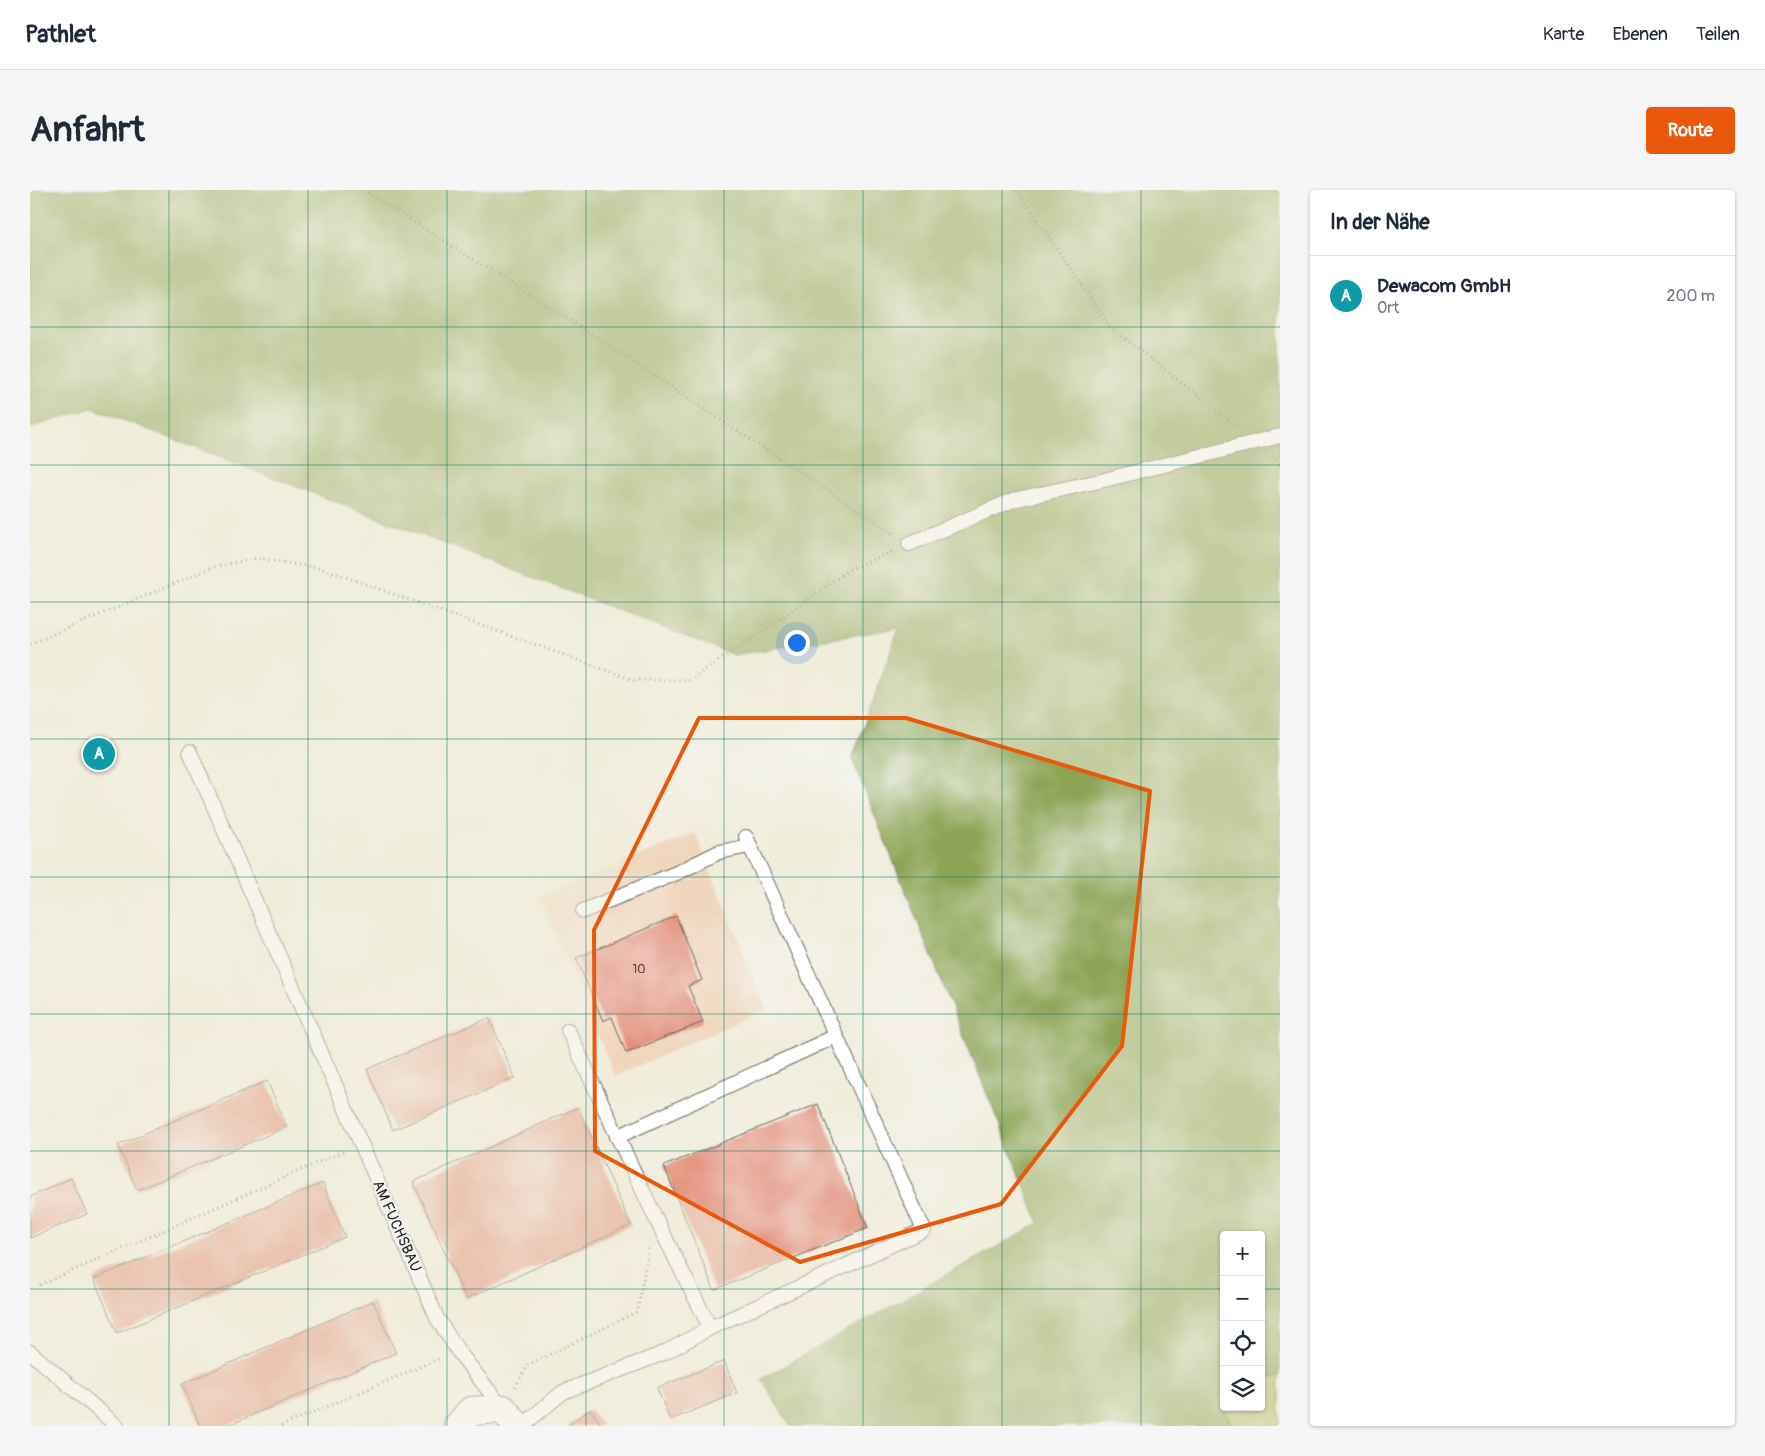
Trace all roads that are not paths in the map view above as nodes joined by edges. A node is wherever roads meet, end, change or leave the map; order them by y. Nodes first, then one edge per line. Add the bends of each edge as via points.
1 (1280, 436) edge
2 (909, 544) road end
3 (190, 752) dead end
4 (583, 911) dead end
5 (568, 1030) dead end
6 (836, 1036) junction
7 (617, 1137) junction
8 (710, 1328) junction
9 (30, 1352) edge
10 (514, 1420) edge
11 (117, 1426) edge
12 (458, 1426) edge

1 - 2 lane via 1012,500
3 - 10 lane, AM FUCHSBAU via 437,1318 458,1351
4 - 6 lane via 748,841
5 - 7 lane
6 - 7 lane
6 - 8 lane via 924,1230
7 - 8 lane
8 - 10 lane via 664,1354 563,1392
9 - 11 lane
10 - 12 street via 471,1411

